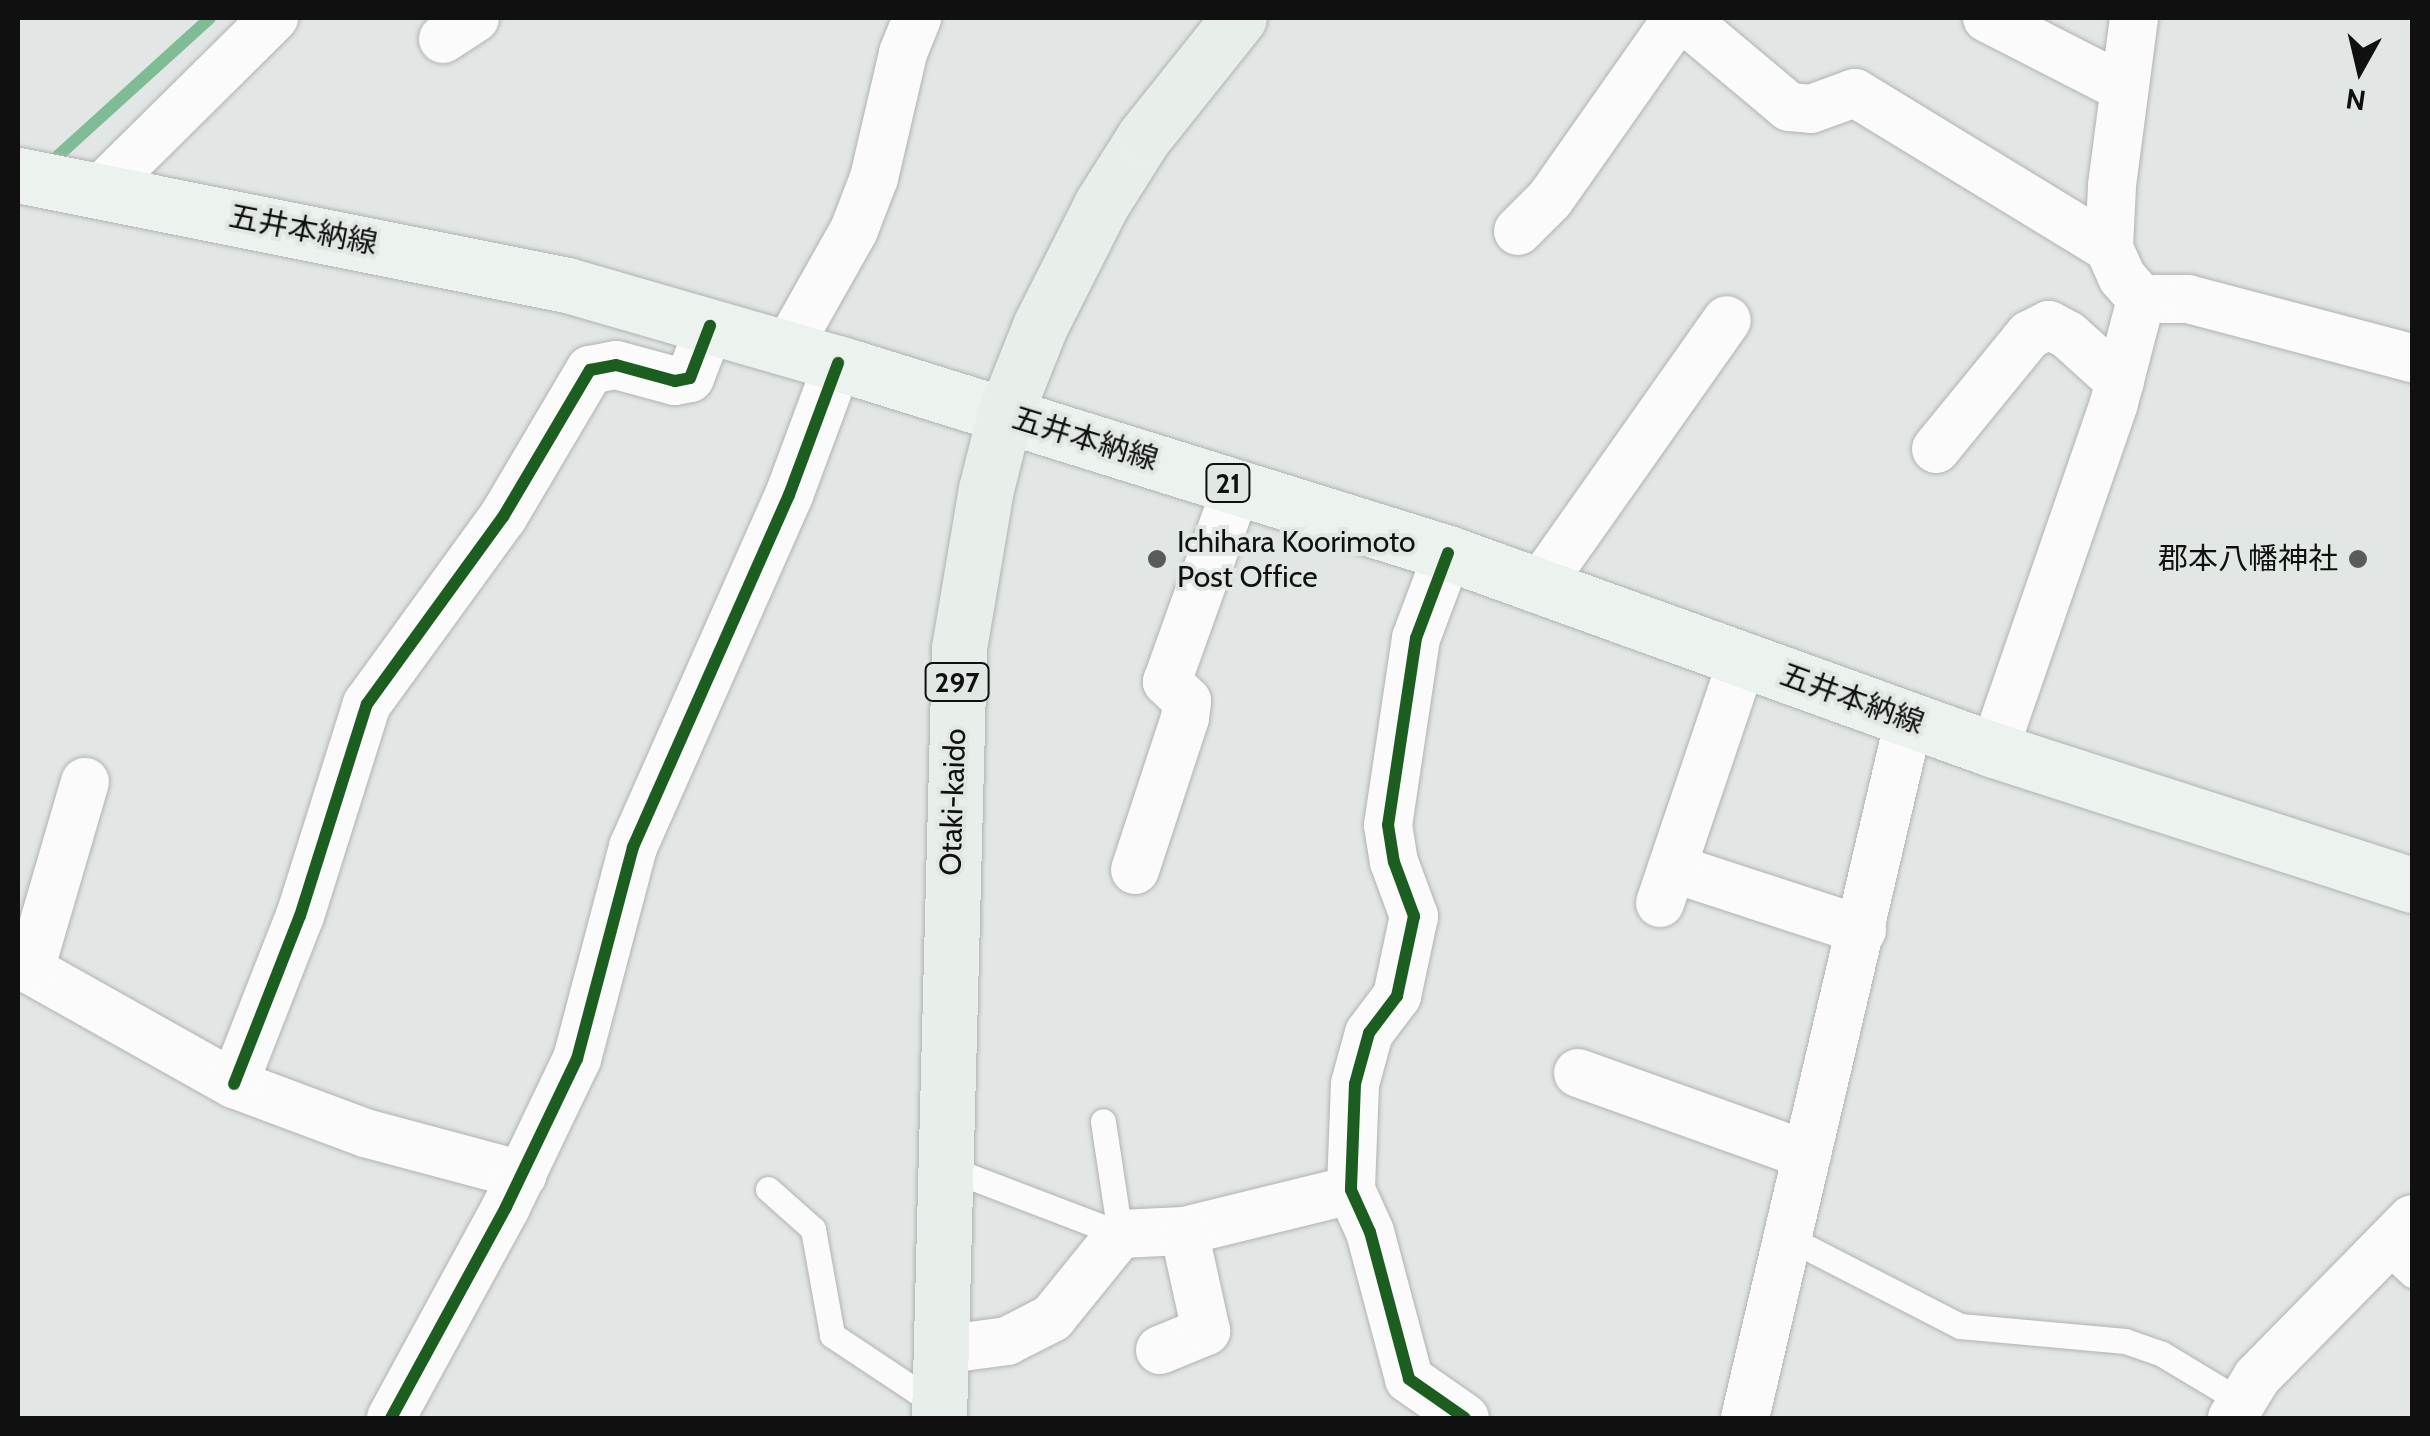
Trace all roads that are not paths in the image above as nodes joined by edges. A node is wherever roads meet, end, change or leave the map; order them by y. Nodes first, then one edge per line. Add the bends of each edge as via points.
1 (274, 18) edge
2 (917, 18) edge
3 (1239, 18) edge
4 (1680, 18) edge
5 (1987, 18) edge
6 (2134, 18) edge
7 (2124, 88) junction
8 (18, 174) edge
9 (100, 190) junction
10 (1518, 231) dead end
11 (2110, 248) junction
12 (2141, 299) junction
13 (1728, 320) dead end
14 (710, 326) junction
15 (786, 348) junction
16 (2412, 358) edge
17 (838, 363) junction
18 (2120, 382) junction
19 (1005, 414) junction
20 (1936, 449) dead end
21 (1237, 486) junction
22 (1448, 552) junction
23 (1540, 585) junction
24 (1743, 658) junction
25 (1908, 720) junction
26 (1994, 750) junction
27 (85, 782) dead end
28 (1136, 870) dead end
29 (2412, 885) edge
30 (1862, 930) junction
31 (24, 966) edge
32 (1578, 1072) dead end
33 (234, 1084) junction
34 (1103, 1121) dead end
35 (1807, 1155) junction
36 (945, 1167) junction
37 (522, 1175) junction
38 (768, 1190) dead end
39 (1352, 1190) junction
40 (1184, 1230) junction
41 (1120, 1234) junction
42 (1785, 1236) junction
43 (2403, 1248) edge
44 (941, 1350) junction
45 (1160, 1350) dead end
46 (2237, 1410) edge
47 (939, 1412) edge
48 (391, 1418) edge
49 (1465, 1418) edge
50 (1746, 1418) edge

1 - 9 street
2 - 15 street via 854,230
3 - 19 highway, Otaki-kaido / 297 via 1144,137 1101,205
4 - 10 street via 1550,199
4 - 11 street via 1788,107 1811,109 1854,93
5 - 7 street
6 - 7 street
7 - 11 street
8 - 9 main road, 五井本納線 / 21
9 - 14 main road, 五井本納線 / 21 via 531,277
11 - 12 street
12 - 16 street via 2188,300
12 - 18 street
13 - 23 street
14 - 15 main road, 五井本納線 / 21
14 - 33 street via 690,378 675,381 616,366 590,370 503,517 367,704 300,916
15 - 17 main road, 五井本納線 / 21
17 - 19 main road, 五井本納線 / 21
17 - 37 street via 789,495 633,848 577,1059
18 - 20 street via 2049,326 2030,335
18 - 26 street
19 - 21 main road, 五井本納線 / 21
19 - 36 highway, Otaki-kaido / 297 via 959,648
21 - 22 main road, 五井本納線 / 21
21 - 28 street via 1167,682 1187,701 1185,718
22 - 23 main road, 五井本納線 / 21
22 - 39 street via 1416,638 1388,825 1414,916 1397,996 1369,1032 1355,1084
23 - 24 main road, 五井本納線 / 21
24 - 25 main road, 五井本納線 / 21
24 - 30 street via 1666,886
25 - 26 main road, 五井本納線 / 21
25 - 30 street
26 - 29 main road, 五井本納線 / 21
27 - 31 street
30 - 35 street
31 - 33 street
32 - 35 street
33 - 37 street via 365,1133
34 - 41 lane
35 - 42 street
36 - 41 lane
36 - 44 highway, Otaki-kaido / 297
37 - 48 street
38 - 47 lane via 813,1229 832,1335
39 - 40 street
39 - 49 street via 1370,1232 1409,1379
40 - 41 street
40 - 45 street via 1206,1331
41 - 44 street via 1052,1318 1007,1342
42 - 46 lane via 1960,1326 2125,1341 2162,1354
42 - 50 street
43 - 46 street via 2257,1377
44 - 47 highway, Otaki-kaido / 297

